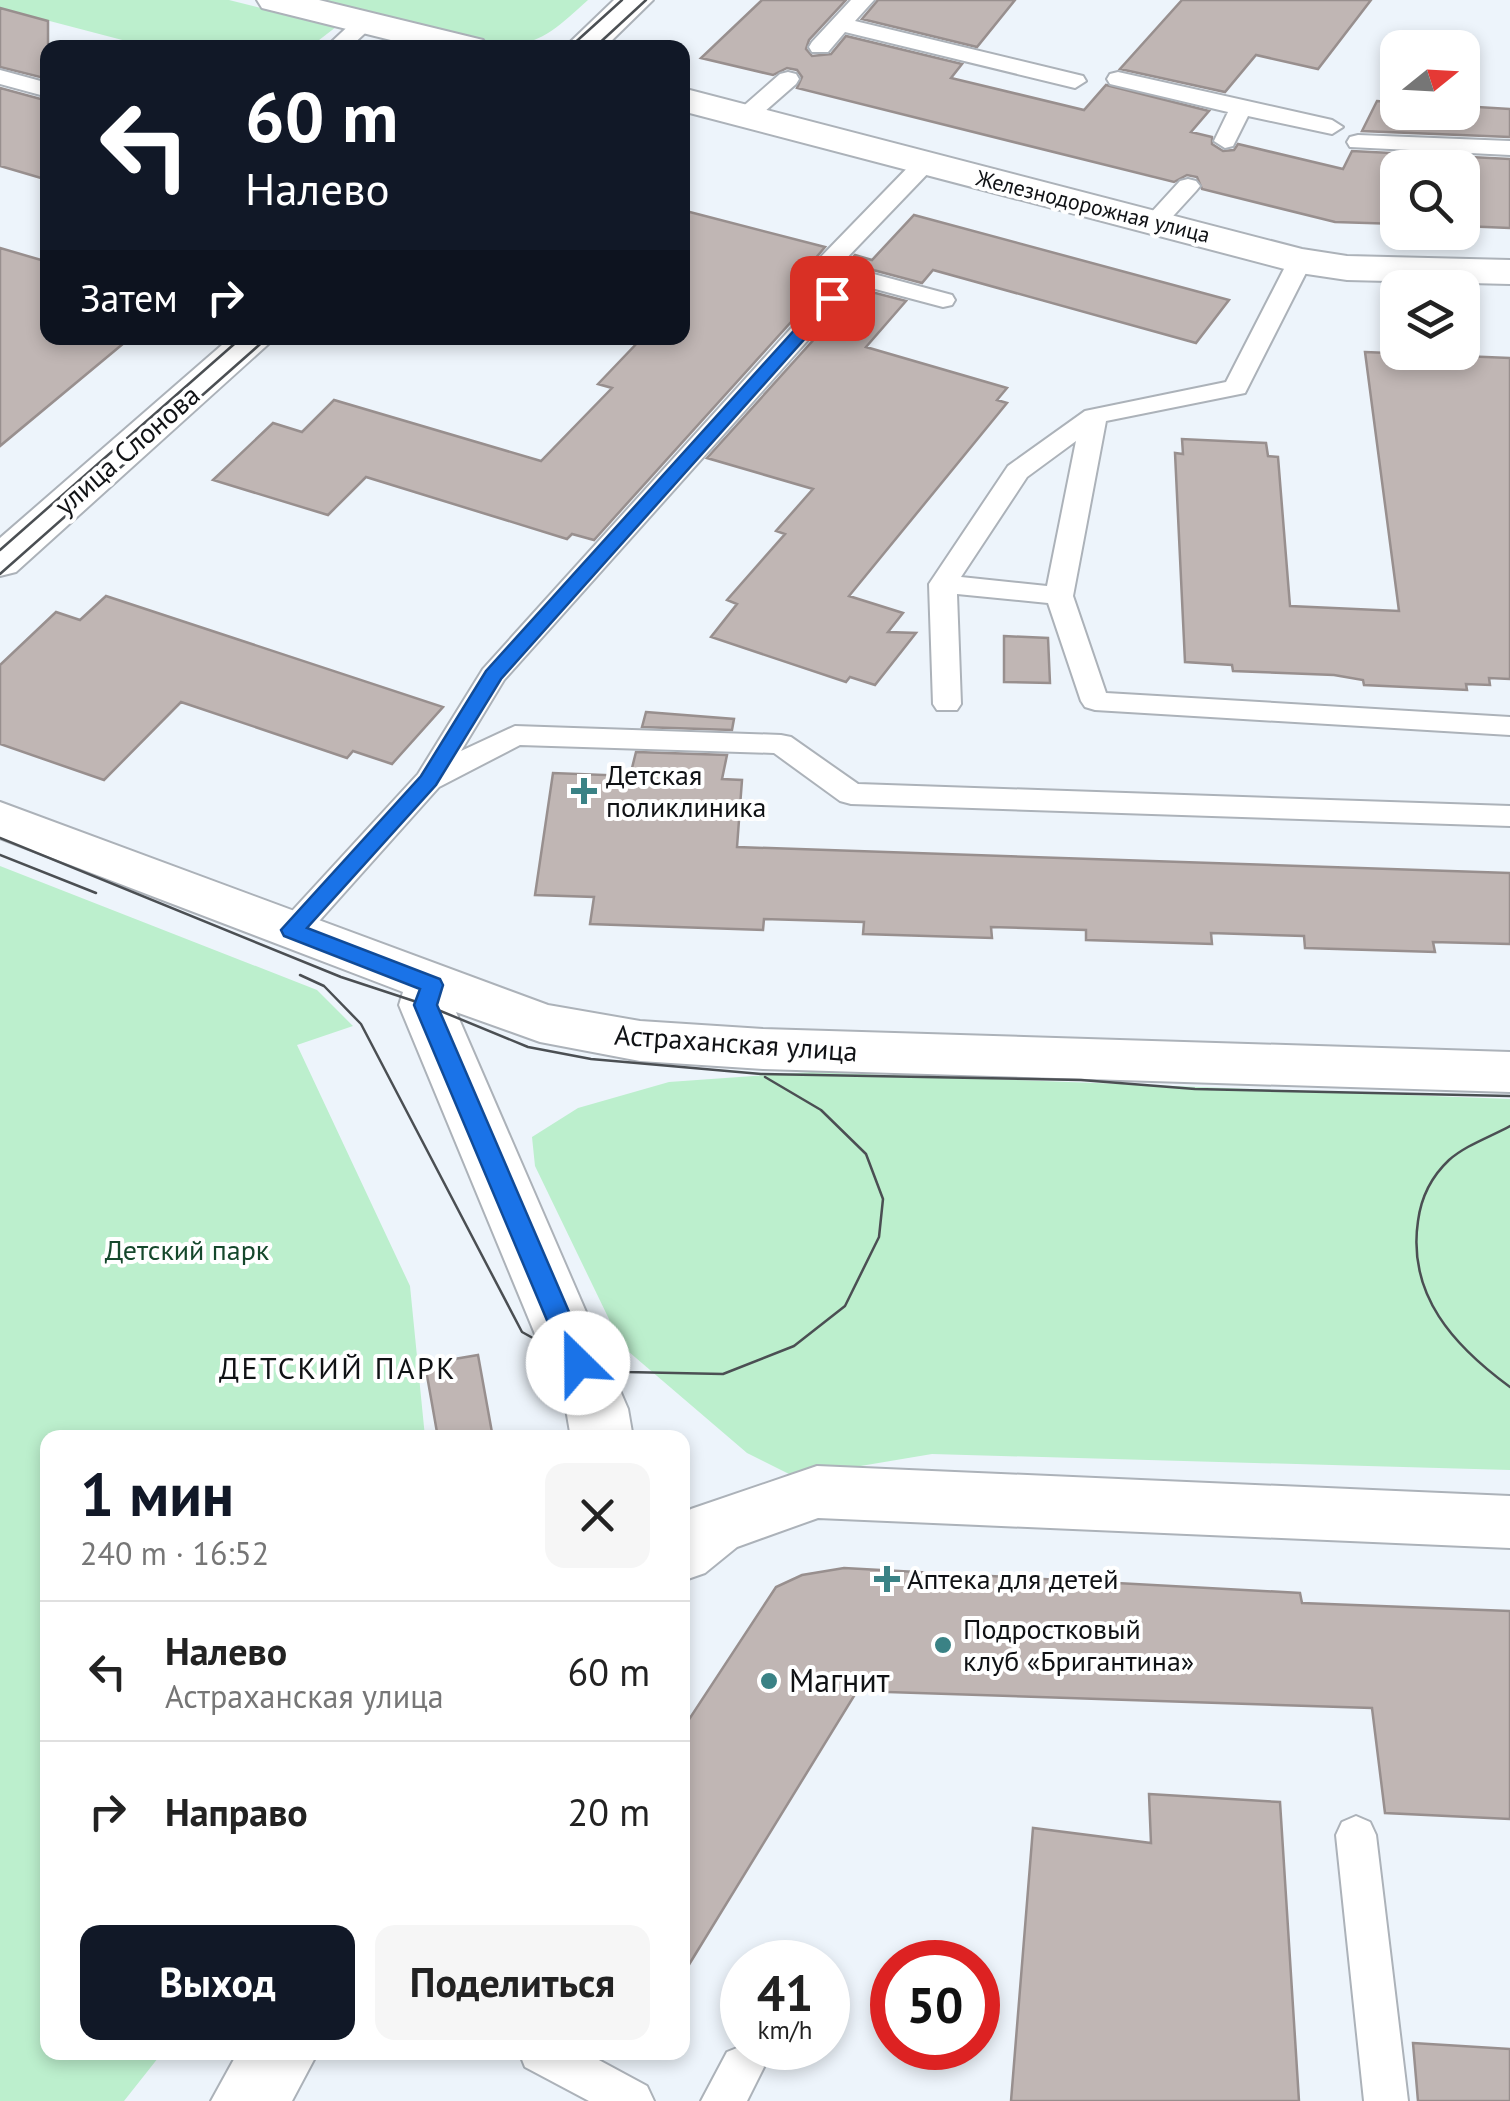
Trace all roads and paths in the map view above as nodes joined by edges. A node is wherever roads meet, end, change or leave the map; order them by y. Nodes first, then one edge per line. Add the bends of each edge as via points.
1 (276, 0) edge
2 (634, 0) edge
3 (864, 0) edge
4 (366, 22) junction
5 (839, 24) junction
6 (344, 40) edge
7 (438, 40) edge
8 (591, 40) edge
9 (820, 47) dead end
10 (0, 77) edge
11 (1118, 78) dead end
12 (788, 79) dead end
13 (1074, 81) dead end
14 (40, 88) edge
15 (690, 102) edge
16 (1241, 108) junction
17 (747, 116) junction
18 (1332, 127) dead end
19 (1225, 140) dead end
20 (1358, 142) dead end
21 (1510, 148) edge
22 (925, 163) junction
23 (1188, 186) dead end
24 (1156, 221) junction
25 (1300, 261) junction
26 (1510, 272) edge
27 (832, 298) dead end
28 (943, 300) dead end
29 (246, 345) edge
30 (1094, 416) junction
31 (0, 562) edge
32 (944, 584) junction
33 (1059, 596) junction
34 (947, 704) dead end
35 (1510, 726) edge
36 (429, 780) junction
37 (1510, 816) edge
38 (0, 819) edge
39 (292, 930) junction
40 (432, 985) junction
41 (1510, 1072) edge
42 (600, 1430) edge
43 (1510, 1522) edge
44 (690, 1548) edge
45 (1356, 1835) dead end
46 (276, 2060) edge
47 (555, 2060) edge
48 (248, 2101) edge
49 (632, 2101) edge
50 (1386, 2101) edge

1 - 4 main road
2 - 8 main road
3 - 5 lane
4 - 6 lane
4 - 7 main road
5 - 9 lane
5 - 13 lane
10 - 14 lane
11 - 16 lane
12 - 17 lane
15 - 17 main road, Железнодорожная улица
16 - 18 lane
16 - 19 lane
17 - 22 main road, Железнодорожная улица
20 - 21 lane
22 - 24 main road, Железнодорожная улица
22 - 28 lane via 824,268
23 - 24 lane
24 - 25 main road, Железнодорожная улица
25 - 26 main road, Железнодорожная улица
25 - 30 lane via 1236,388
27 - 36 lane via 493,676
29 - 31 main road, улица Слонова
30 - 32 lane via 1017,472
30 - 33 lane
32 - 33 lane
32 - 34 lane
33 - 35 lane via 1095,700
36 - 37 lane via 515,735 743,742 781,744 851,794
36 - 39 lane
38 - 39 main road, Астраханская улица
39 - 40 main road, Астраханская улица
40 - 41 main road, Астраханская улица via 540,1023 640,1041
40 - 42 main road via 426,1005 584,1378
43 - 44 main road via 816,1492 714,1528
45 - 50 lane
46 - 48 main road
47 - 49 lane

